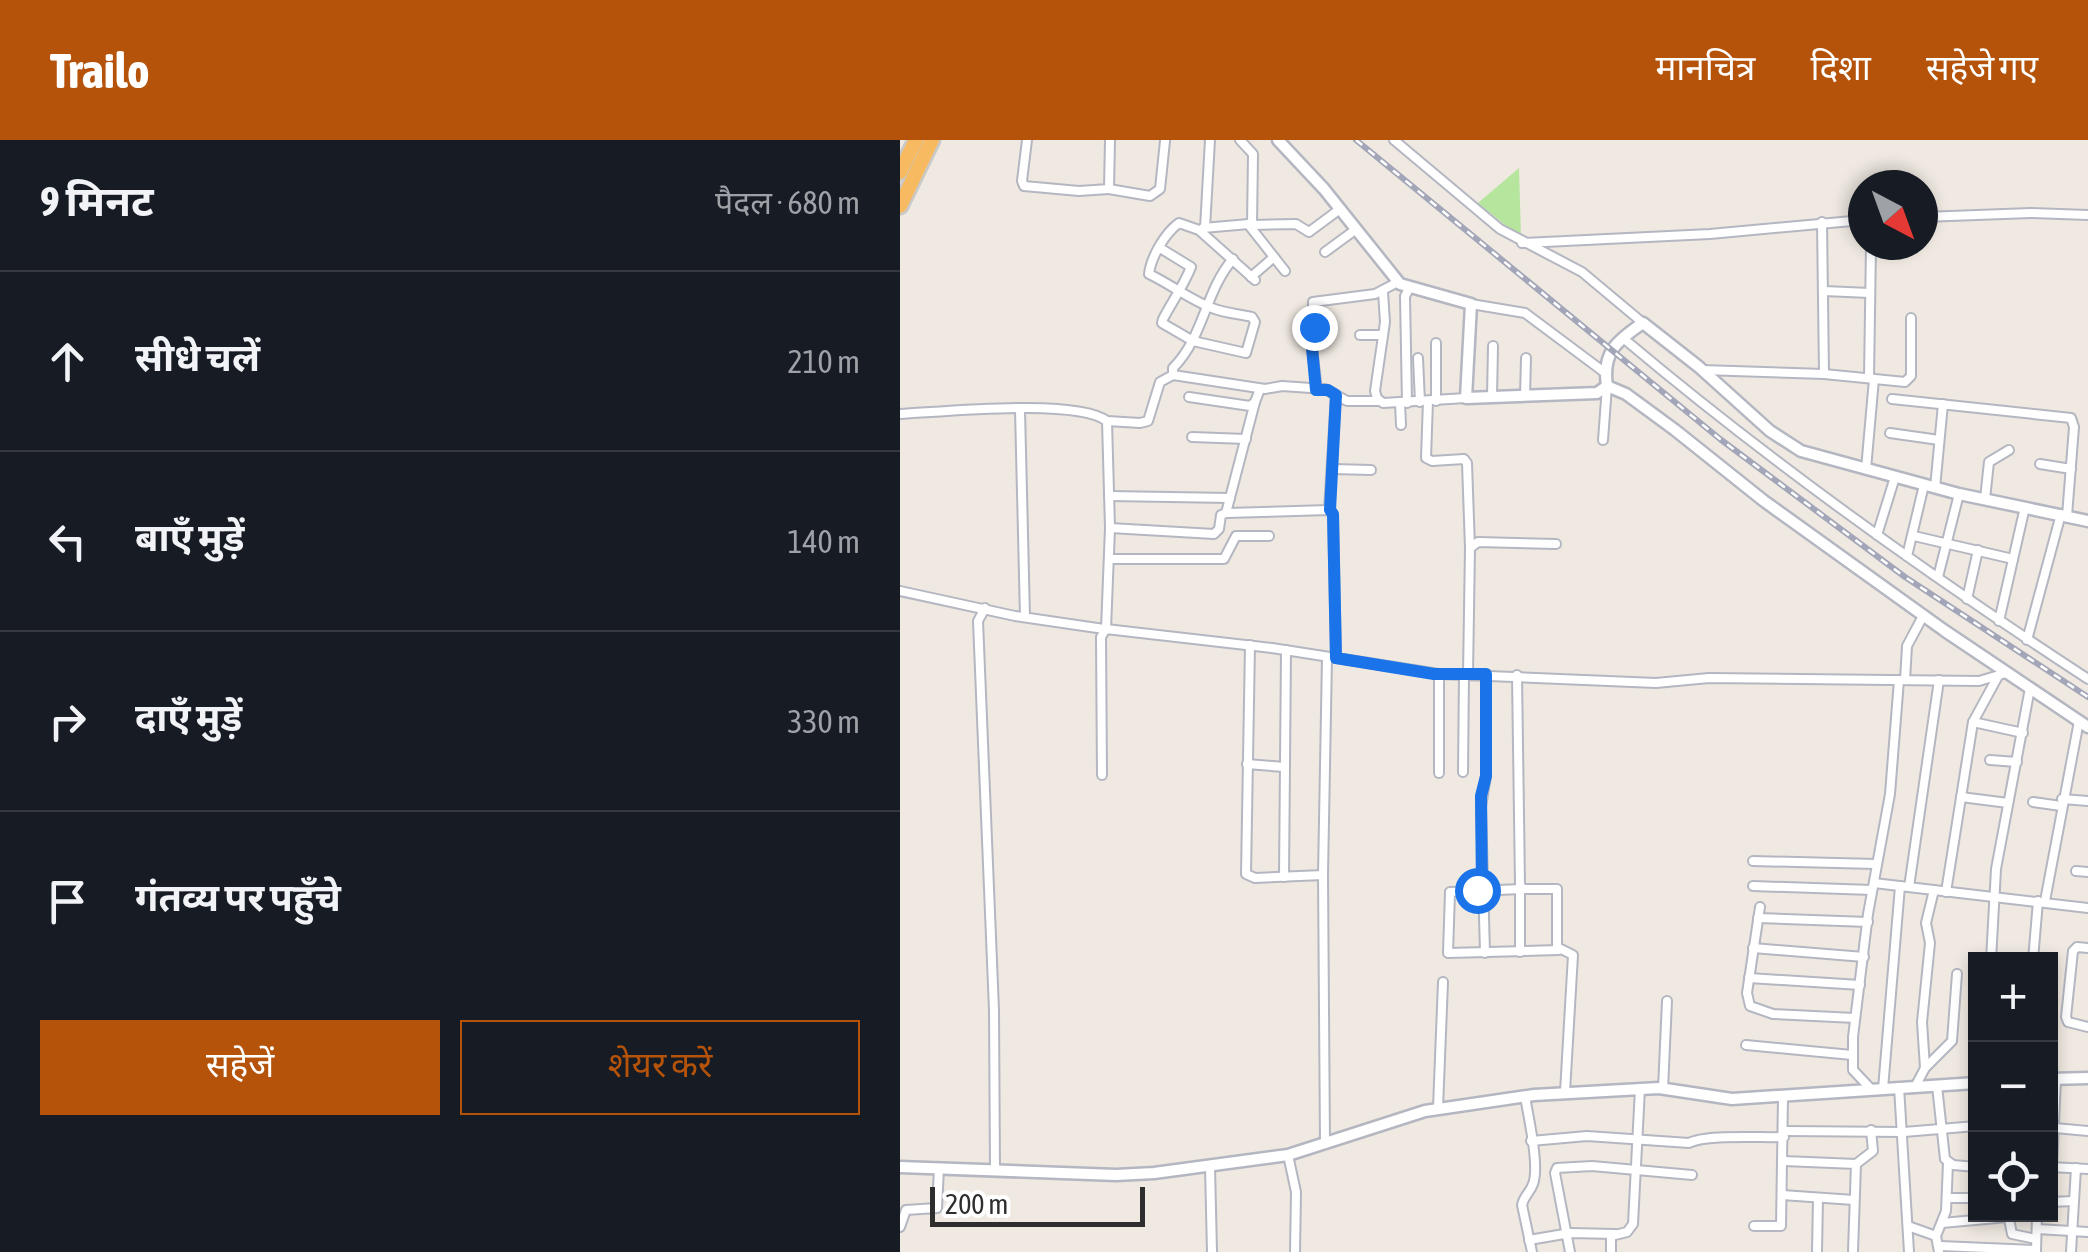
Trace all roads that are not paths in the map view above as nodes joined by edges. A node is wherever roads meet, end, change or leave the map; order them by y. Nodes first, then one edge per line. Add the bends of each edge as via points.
1 (916, 140) edge
2 (932, 140) edge
3 (1027, 140) edge
4 (1110, 140) edge
5 (1210, 140) edge
6 (1240, 140) edge
7 (1278, 140) edge
8 (1394, 140) edge
9 (1165, 141) edge
10 (900, 172) edge
11 (1109, 189) junction
12 (900, 206) edge
13 (1340, 209) junction
14 (2088, 215) edge
15 (1938, 216) edge
16 (1848, 221) edge
17 (1822, 222) junction
18 (1249, 224) junction
19 (1202, 229) junction
20 (1355, 230) junction
21 (1522, 243) junction
22 (1160, 248) junction
23 (1325, 252) dead end
24 (1274, 256) junction
25 (1233, 259) junction
26 (1871, 260) edge
27 (1285, 271) dead end
28 (1398, 282) junction
29 (1180, 289) junction
30 (1409, 289) junction
31 (1824, 291) junction
32 (1383, 292) junction
33 (1870, 293) junction
34 (1471, 304) junction
35 (1207, 305) junction
36 (1911, 318) dead end
37 (1643, 323) junction
38 (1360, 334) dead end
39 (1383, 334) junction
40 (1623, 338) junction
41 (1193, 341) junction
42 (1436, 343) dead end
43 (1493, 346) dead end
44 (1418, 358) dead end
45 (1526, 358) dead end
46 (1702, 370) junction
47 (1604, 372) junction
48 (1824, 374) junction
49 (1174, 375) junction
50 (1872, 379) junction
51 (1606, 386) junction
52 (1260, 389) junction
53 (1316, 390) junction
54 (1336, 395) junction
55 (1525, 396) junction
56 (1189, 397) dead end
57 (1466, 398) junction
58 (1492, 398) junction
59 (1892, 400) dead end
60 (1379, 401) junction
61 (1255, 402) junction
62 (1428, 402) junction
63 (1403, 403) junction
64 (1944, 404) junction
65 (1020, 410) junction
66 (900, 414) edge
67 (1107, 420) junction
68 (1400, 425) dead end
69 (1890, 433) dead end
70 (1192, 437) dead end
71 (1246, 438) junction
72 (1604, 440) dead end
73 (1939, 440) junction
74 (2008, 450) dead end
75 (2040, 464) dead end
76 (1332, 469) junction
77 (2071, 469) junction
78 (1371, 470) dead end
79 (1866, 470) junction
80 (1895, 478) junction
81 (1929, 486) junction
82 (1959, 494) junction
83 (1109, 496) junction
84 (1230, 498) junction
85 (1985, 499) junction
86 (2026, 507) junction
87 (1330, 510) junction
88 (1226, 513) junction
89 (2064, 515) junction
90 (2088, 521) edge
91 (1110, 528) junction
92 (1269, 536) dead end
93 (1877, 536) junction
94 (1914, 536) junction
95 (1947, 543) junction
96 (1556, 544) dead end
97 (1470, 548) junction
98 (1978, 550) junction
99 (1907, 556) junction
100 (1110, 559) junction
101 (2013, 559) junction
102 (1938, 577) junction
103 (900, 591) edge
104 (1967, 599) junction
105 (985, 608) junction
106 (1923, 616) junction
107 (1025, 617) junction
108 (1999, 622) junction
109 (1105, 629) junction
110 (2028, 640) junction
111 (1250, 645) junction
112 (1286, 650) junction
113 (1331, 657) junction
114 (1440, 674) junction
115 (1466, 674) junction
116 (1486, 674) junction
117 (1518, 675) junction
118 (2002, 676) junction
119 (2088, 679) edge
120 (1902, 680) junction
121 (1939, 680) junction
122 (2030, 688) junction
123 (1972, 722) junction
124 (2084, 724) edge
125 (2022, 733) junction
126 (1990, 760) dead end
127 (2018, 762) junction
128 (1247, 764) junction
129 (1284, 766) junction
130 (1464, 772) dead end
131 (1439, 773) dead end
132 (1102, 775) dead end
133 (1961, 797) junction
134 (2088, 801) edge
135 (2032, 802) dead end
136 (2061, 803) junction
137 (2008, 804) junction
138 (1753, 861) dead end
139 (1876, 864) junction
140 (2076, 871) dead end
141 (2088, 872) edge
142 (1324, 876) junction
143 (1284, 877) junction
144 (1753, 886) dead end
145 (1873, 886) junction
146 (1904, 886) junction
147 (1522, 889) junction
148 (1482, 890) junction
149 (1934, 890) junction
150 (1946, 892) junction
151 (1994, 899) junction
152 (2041, 901) junction
153 (1760, 907) dead end
154 (2088, 908) edge
155 (1758, 918) junction
156 (1868, 922) junction
157 (1753, 948) junction
158 (2088, 948) edge
159 (1559, 950) junction
160 (1520, 952) junction
161 (1991, 952) edge
162 (2034, 952) edge
163 (1485, 953) junction
164 (1864, 958) junction
165 (1957, 974) dead end
166 (1749, 978) junction
167 (1443, 982) dead end
168 (1860, 985) junction
169 (1667, 1000) dead end
170 (1855, 1018) junction
171 (2088, 1027) edge
172 (1746, 1046) dead end
173 (1852, 1055) junction
174 (1925, 1068) junction
175 (2088, 1078) edge
176 (2058, 1079) edge
177 (1968, 1084) edge
178 (1915, 1086) junction
179 (1938, 1086) junction
180 (1899, 1087) junction
181 (1640, 1088) junction
182 (1664, 1089) junction
183 (1877, 1089) junction
184 (1564, 1092) junction
185 (1525, 1096) junction
186 (1783, 1096) junction
187 (1438, 1108) junction
188 (1968, 1126) edge
189 (1942, 1128) junction
190 (2058, 1128) edge
191 (1871, 1130) junction
192 (2088, 1131) edge
193 (1904, 1132) junction
194 (1784, 1134) junction
195 (1636, 1138) junction
196 (1531, 1141) junction
197 (1326, 1144) junction
198 (1288, 1155) junction
199 (1784, 1161) junction
200 (1856, 1164) junction
201 (1948, 1164) junction
202 (1210, 1166) junction
203 (1968, 1166) edge
204 (900, 1167) edge
205 (2058, 1167) edge
206 (939, 1168) junction
207 (2076, 1168) junction
208 (995, 1170) junction
209 (1636, 1170) junction
210 (2088, 1170) edge
211 (1692, 1175) dead end
212 (1782, 1194) junction
213 (1818, 1198) junction
214 (1947, 1198) junction
215 (1968, 1198) edge
216 (1854, 1200) junction
217 (2074, 1201) junction
218 (2058, 1202) edge
219 (1968, 1220) edge
220 (2009, 1222) edge
221 (2037, 1222) edge
222 (1942, 1223) junction
223 (1754, 1226) dead end
224 (1908, 1226) junction
225 (900, 1227) edge
226 (2072, 1231) junction
227 (2088, 1232) edge
228 (1566, 1233) junction
229 (1615, 1234) junction
230 (2036, 1234) junction
231 (1530, 1240) junction
232 (1938, 1244) edge
233 (1980, 1250) edge
234 (2036, 1251) edge
235 (1212, 1252) edge
236 (1295, 1252) edge
237 (1532, 1252) edge
238 (1570, 1252) edge
239 (1611, 1252) edge
240 (1817, 1252) edge
241 (1853, 1252) edge
242 (1910, 1252) edge
243 (2071, 1252) edge

1 - 10 highway
2 - 12 highway
3 - 11 street via 1024,186
4 - 11 street
5 - 19 street
6 - 18 street via 1253,154
7 - 13 street
8 - 21 street
9 - 11 street via 1158,193
13 - 18 street via 1309,232 1296,224
13 - 20 street
14 - 15 street
16 - 17 street
17 - 21 street
17 - 31 street
18 - 19 street
18 - 24 street
19 - 22 street via 1176,224
19 - 25 street
20 - 23 street
20 - 28 street
21 - 37 street via 1582,272
22 - 29 street via 1191,267
22 - 29 street via 1148,273
24 - 25 street via 1253,279
24 - 27 street
25 - 35 street
26 - 33 street
28 - 30 street
28 - 32 street
29 - 35 street
29 - 41 street via 1162,323
30 - 34 street
30 - 63 street
31 - 33 street
31 - 48 street
32 - 39 street
32 - 53 street via 1313,302
33 - 50 street
34 - 47 street via 1525,313
34 - 57 street
35 - 41 street
35 - 41 street via 1253,318 1250,349
36 - 50 street via 1909,379
37 - 40 street
37 - 46 street
38 - 39 street
39 - 60 street
40 - 47 street
40 - 93 street
41 - 49 street
42 - 62 street
43 - 58 street
44 - 62 street
45 - 55 street
46 - 48 street
46 - 79 street via 1791,446
47 - 51 street
48 - 50 street
49 - 52 street
49 - 67 street via 1160,382 1148,421
50 - 79 street
51 - 55 street via 1593,395
51 - 72 street
51 - 106 street via 1626,394
52 - 53 street
52 - 61 street
53 - 54 street
54 - 60 street
54 - 76 street
55 - 58 street
56 - 61 street
57 - 58 street
57 - 62 street
59 - 64 street
60 - 63 street
61 - 71 street
62 - 63 street
62 - 97 street via 1426,458 1467,463
63 - 68 street
64 - 73 street
64 - 77 street via 2071,418
65 - 66 street
65 - 67 street via 1075,411
65 - 107 street
67 - 83 street
69 - 73 street
70 - 71 street
71 - 84 street
73 - 81 street
74 - 85 street via 1989,462
75 - 77 street
76 - 78 street
76 - 87 street
77 - 89 street
79 - 80 street
80 - 81 street
80 - 93 street
81 - 82 street
81 - 94 street
82 - 85 street
82 - 95 street
83 - 84 street
83 - 91 street
84 - 88 street
85 - 86 street
86 - 89 street
86 - 101 street
87 - 88 street
87 - 113 street
88 - 91 street via 1214,534
89 - 90 street
89 - 110 street
91 - 100 street
92 - 100 street via 1236,536 1224,560
93 - 99 street
94 - 95 street
94 - 99 street
95 - 98 street
95 - 102 street
96 - 97 street via 1478,542
97 - 115 street
98 - 101 street
98 - 104 street
99 - 102 street
100 - 109 street
101 - 108 street
102 - 104 street
103 - 105 street
104 - 108 street
105 - 107 street
105 - 208 street via 978,621
106 - 118 street
106 - 120 street via 1907,646
107 - 109 street
108 - 110 street
109 - 111 street
109 - 132 street
110 - 119 street
111 - 112 street
111 - 128 street
112 - 113 street
112 - 129 street
113 - 114 street
113 - 142 street
114 - 115 street
114 - 131 street
115 - 116 street
115 - 130 street
116 - 117 street
116 - 148 street
117 - 120 street via 1656,683
117 - 147 street
118 - 121 street
118 - 122 street
118 - 123 street
120 - 121 street
120 - 139 street
121 - 146 street
122 - 124 street
122 - 125 street
123 - 125 street
123 - 133 street
124 - 136 street
125 - 127 street
126 - 127 street
127 - 137 street
128 - 129 street
128 - 143 street via 1246,874
129 - 143 street
133 - 137 street
133 - 150 street
134 - 136 street
135 - 136 street
136 - 152 street
137 - 151 street
138 - 139 street
139 - 145 street
140 - 141 street
142 - 143 street
142 - 197 street
144 - 145 street
145 - 146 street
145 - 156 street
146 - 149 street
146 - 183 street
147 - 148 street
147 - 159 street via 1558,889
147 - 160 street
148 - 163 street
148 - 163 street via 1448,895 1447,950
149 - 150 street
149 - 174 street via 1926,923
150 - 151 street
151 - 152 street
151 - 161 street
152 - 154 street
152 - 162 street
153 - 155 street
155 - 156 street
155 - 157 street
156 - 164 street
157 - 164 street
157 - 166 street
158 - 171 street via 2073,951 2066,1016
159 - 160 street
159 - 184 street via 1573,959
160 - 163 street
164 - 168 street
165 - 174 street via 1952,1042
166 - 168 street
166 - 170 street via 1748,1003 1758,1011
167 - 187 street
168 - 170 street
169 - 182 street
170 - 173 street
172 - 173 street
173 - 183 street via 1855,1075
174 - 178 street
175 - 176 street
177 - 179 street
178 - 179 street
178 - 180 street
179 - 189 street
180 - 183 street
180 - 193 street
181 - 182 street
181 - 184 street
181 - 195 street
182 - 186 street via 1717,1098
183 - 186 street
184 - 185 street
185 - 187 street
185 - 196 street
186 - 194 street
187 - 197 street
188 - 189 street
189 - 193 street
189 - 201 street
190 - 192 street
191 - 193 street
191 - 194 street
191 - 200 street via 1873,1151
193 - 224 street
194 - 195 street via 1690,1142
194 - 199 street
195 - 196 street
195 - 209 street
196 - 231 street via 1534,1179 1522,1201
197 - 198 street
198 - 202 street
198 - 236 street via 1296,1192
199 - 200 street
199 - 212 street
200 - 216 street
201 - 203 street
201 - 214 street
202 - 208 street via 1116,1175
202 - 235 street
204 - 206 street
205 - 207 street
206 - 208 street
206 - 225 street via 937,1208 906,1210
207 - 210 street
207 - 217 street
209 - 211 street
209 - 228 street via 1557,1168
209 - 229 street via 1633,1224
212 - 213 street
212 - 223 street via 1781,1226
213 - 216 street
213 - 240 street
214 - 215 street
214 - 222 street
216 - 241 street
217 - 218 street
217 - 226 street
219 - 222 street
220 - 230 street via 2012,1234
221 - 230 street
222 - 232 street
224 - 232 street
224 - 242 street
226 - 227 street
226 - 230 street
226 - 243 street
228 - 229 street
228 - 231 street
228 - 238 street
229 - 239 street
230 - 234 street
231 - 237 street
232 - 233 street
233 - 234 street

